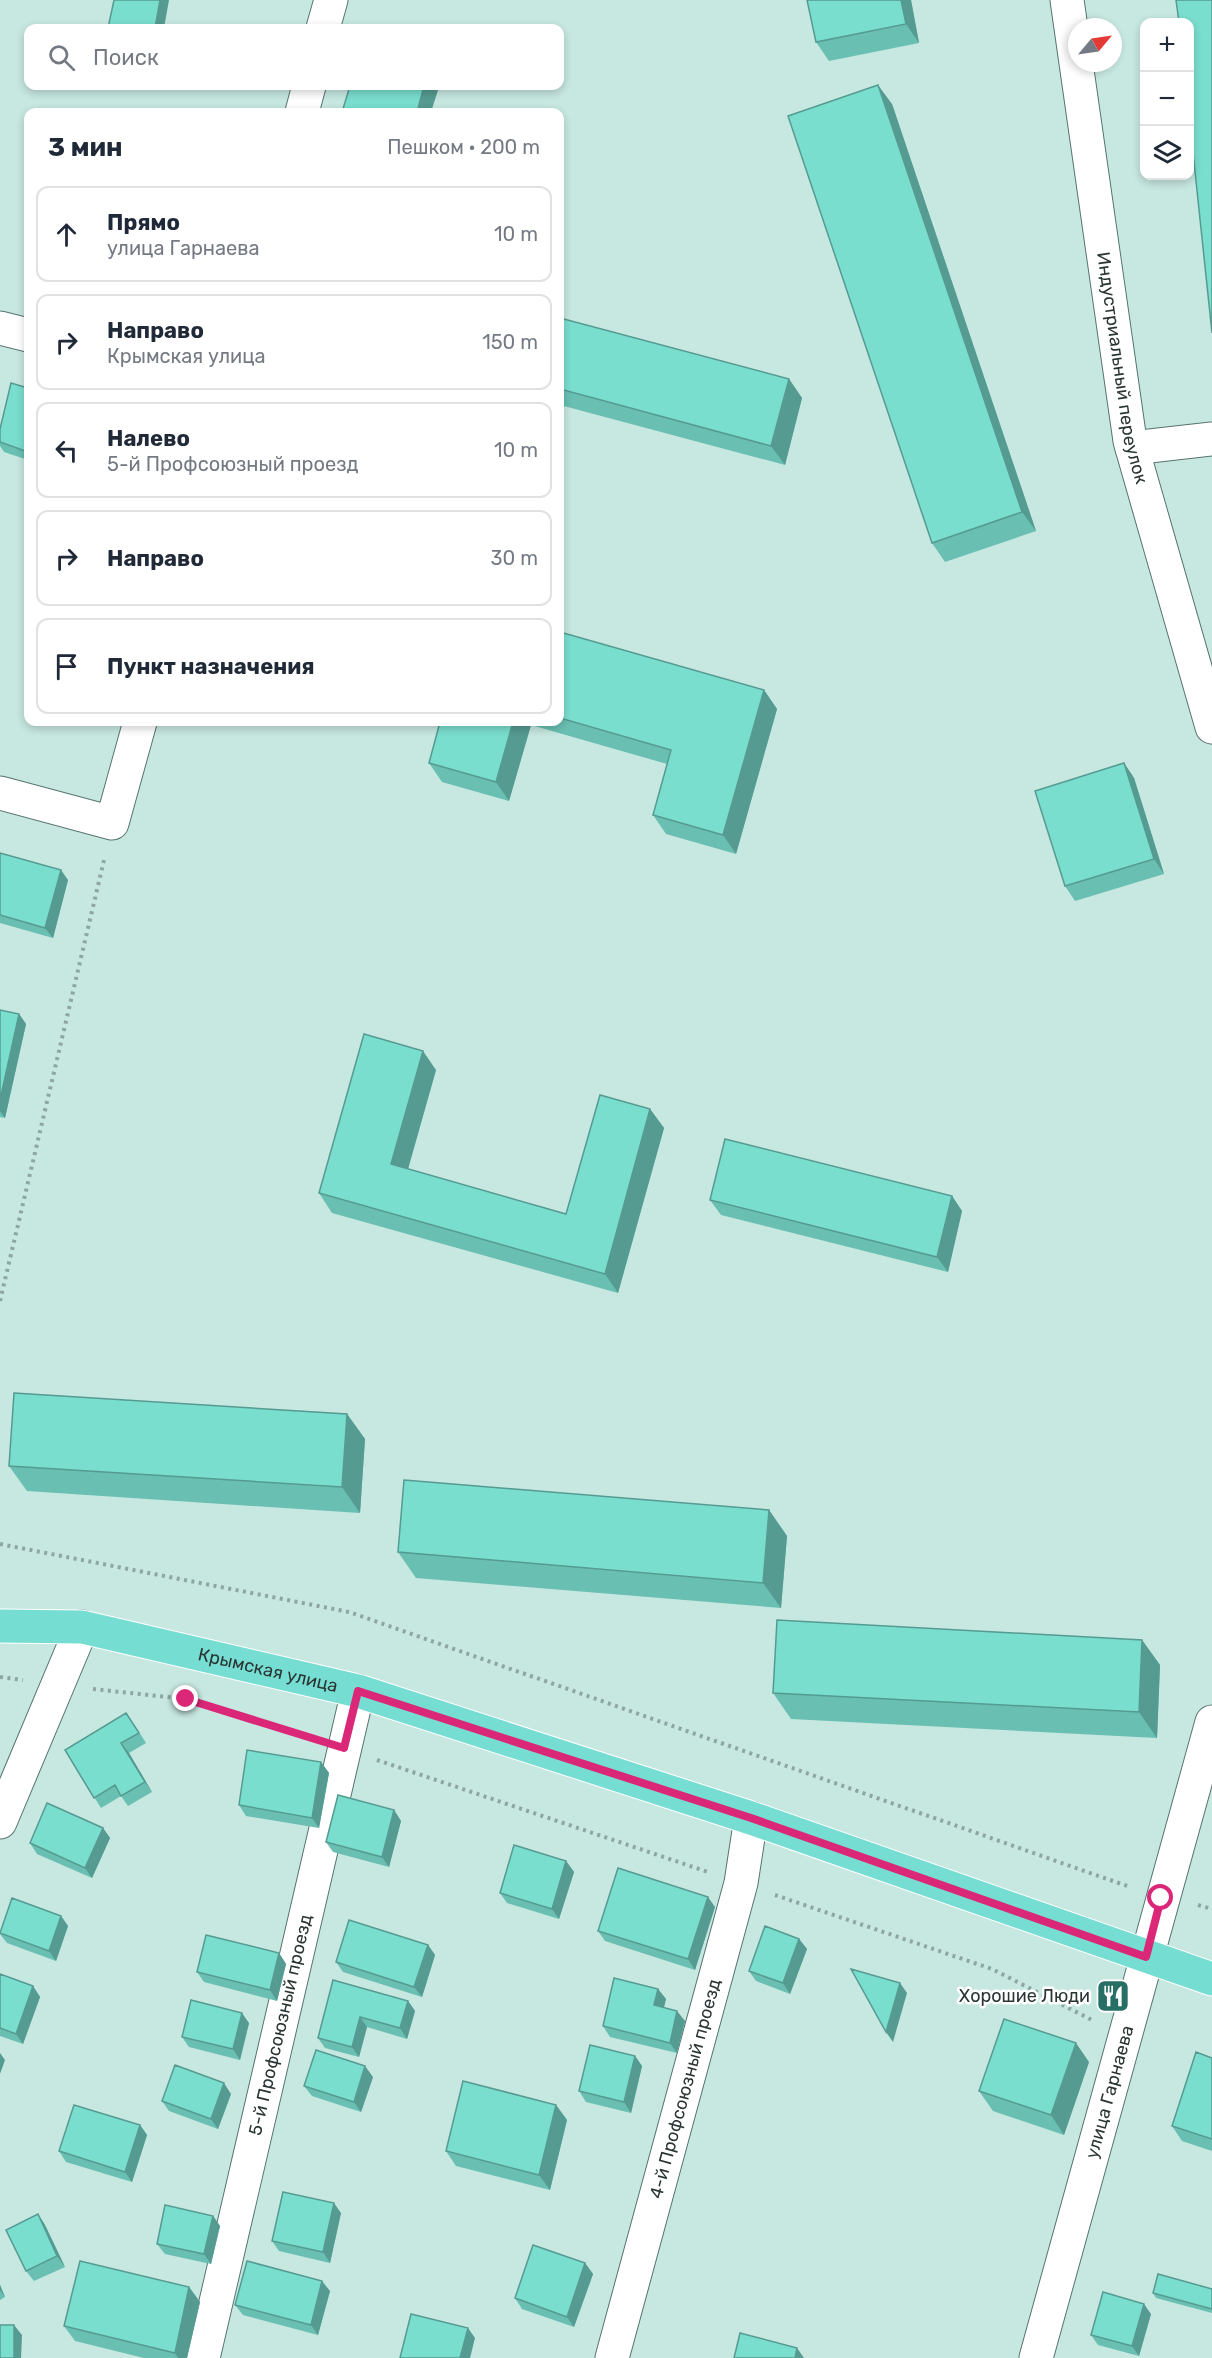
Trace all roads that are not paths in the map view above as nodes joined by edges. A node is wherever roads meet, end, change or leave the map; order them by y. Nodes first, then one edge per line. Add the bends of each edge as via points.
1 (331, 0) edge
2 (1067, 0) edge
3 (324, 24) edge
4 (308, 90) edge
5 (303, 108) edge
6 (0, 328) edge
7 (24, 334) edge
8 (1212, 438) edge
9 (1132, 448) junction
10 (139, 726) edge
11 (1212, 727) edge
12 (0, 793) edge
13 (0, 1626) edge
14 (82, 1627) junction
15 (358, 1691) junction
16 (1212, 1722) edge
17 (751, 1818) junction
18 (0, 1822) edge
19 (1146, 1957) junction
20 (1212, 1979) edge
21 (1045, 2355) edge
22 (203, 2358) edge
23 (612, 2358) edge

1 - 3 street
2 - 9 street, Индустриальный переулок
4 - 5 street
6 - 7 street
8 - 9 street
9 - 11 street, Индустриальный переулок
10 - 12 street via 112,823
13 - 14 main road, Крымская улица
14 - 15 main road, Крымская улица
14 - 18 street
15 - 17 main road, Крымская улица
15 - 22 street, 5-й Профсоюзный проезд
16 - 19 street, улица Гарнаева
17 - 19 main road, Крымская улица
17 - 23 street, 4-й Профсоюзный проезд via 741,1883
19 - 20 main road, Крымская улица
19 - 21 street, улица Гарнаева

